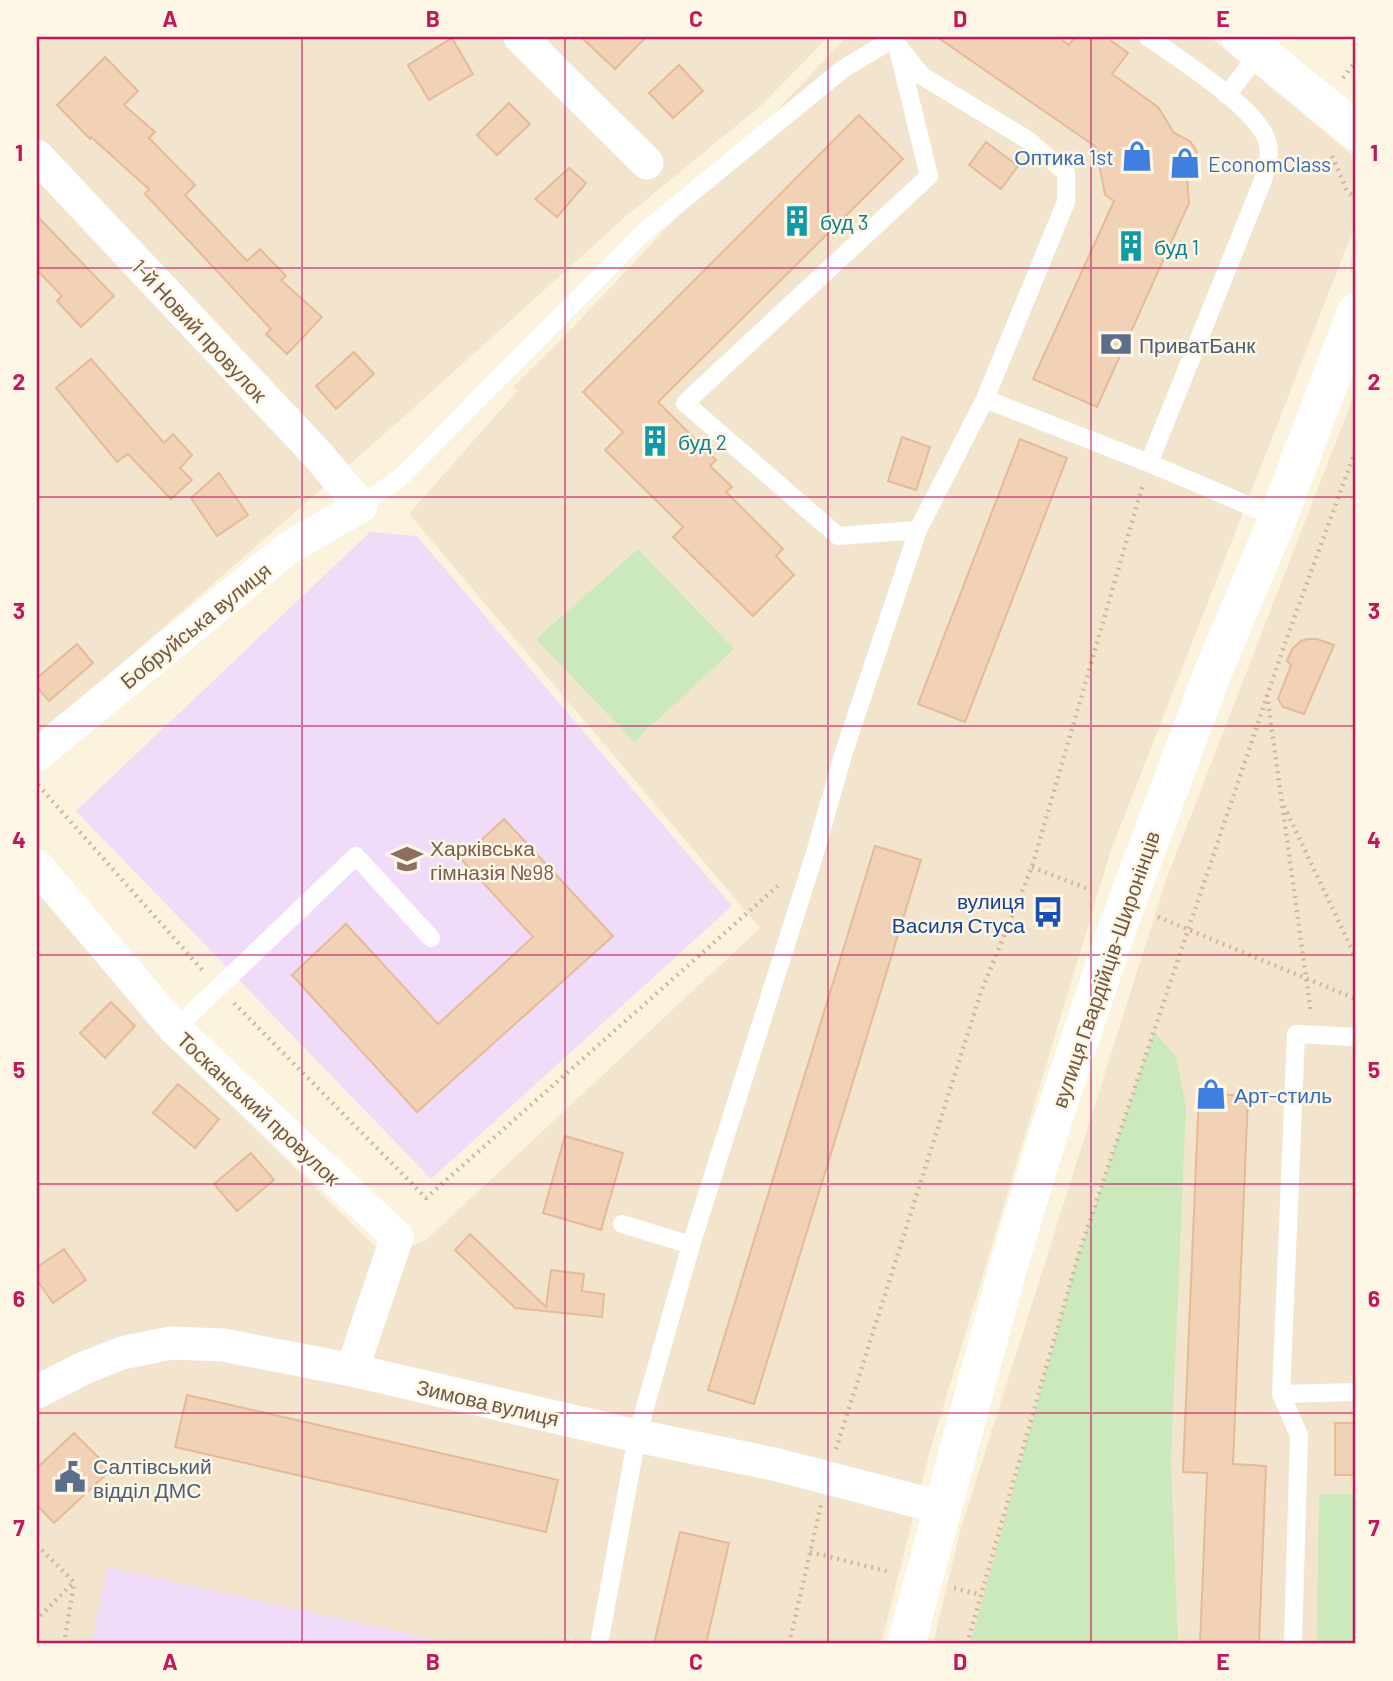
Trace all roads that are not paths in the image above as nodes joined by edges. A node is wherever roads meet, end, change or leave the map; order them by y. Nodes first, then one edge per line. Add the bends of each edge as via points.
1 (520, 37) edge
2 (1148, 37) edge
3 (896, 42) edge
4 (1250, 44) edge
5 (1227, 95) junction
6 (1356, 131) edge
7 (37, 156) edge
8 (647, 163) dead end
9 (1356, 312) edge
10 (985, 399) junction
11 (1149, 463) junction
12 (361, 506) junction
13 (1278, 518) junction
14 (918, 530) junction
15 (37, 755) edge
16 (37, 866) edge
17 (431, 938) dead end
18 (175, 1029) junction
19 (1356, 1037) edge
20 (622, 1224) dead end
21 (691, 1245) junction
22 (352, 1370) junction
23 (1356, 1392) edge
24 (38, 1393) edge
25 (1282, 1394) junction
26 (637, 1436) junction
27 (943, 1508) junction
28 (599, 1644) edge
29 (906, 1644) edge
30 (1293, 1644) edge

1 - 8 street
2 - 5 lane
3 - 10 lane via 922,76 1028,140 1066,173 1066,202
3 - 12 lane via 843,69 644,232 402,476
3 - 14 lane via 929,176 685,403 838,536
4 - 5 lane
4 - 6 main road
5 - 11 lane via 1258,123 1269,154 1263,180
7 - 12 street, 1-й Новий провулок
9 - 13 main road, вулиця Гвардійців-Широнінців
10 - 11 lane
10 - 14 lane
11 - 13 lane
12 - 15 street, Бобруйська вулиця via 288,548
13 - 27 main road, вулиця Гвардійців-Широнінців via 1213,672 1114,938 1008,1268
14 - 21 lane
16 - 18 street, Тосканський провулок
17 - 18 lane via 356,856
18 - 22 street, Тосканський провулок via 397,1237
19 - 25 lane via 1296,1034
20 - 21 lane
21 - 26 lane
22 - 24 street, Зимова вулиця via 223,1345 172,1343 122,1353
22 - 26 street, Зимова вулиця
23 - 25 lane
25 - 30 lane via 1299,1435
26 - 27 street, Зимова вулиця
26 - 28 lane
27 - 29 main road, вулиця Гвардійців-Широнінців

